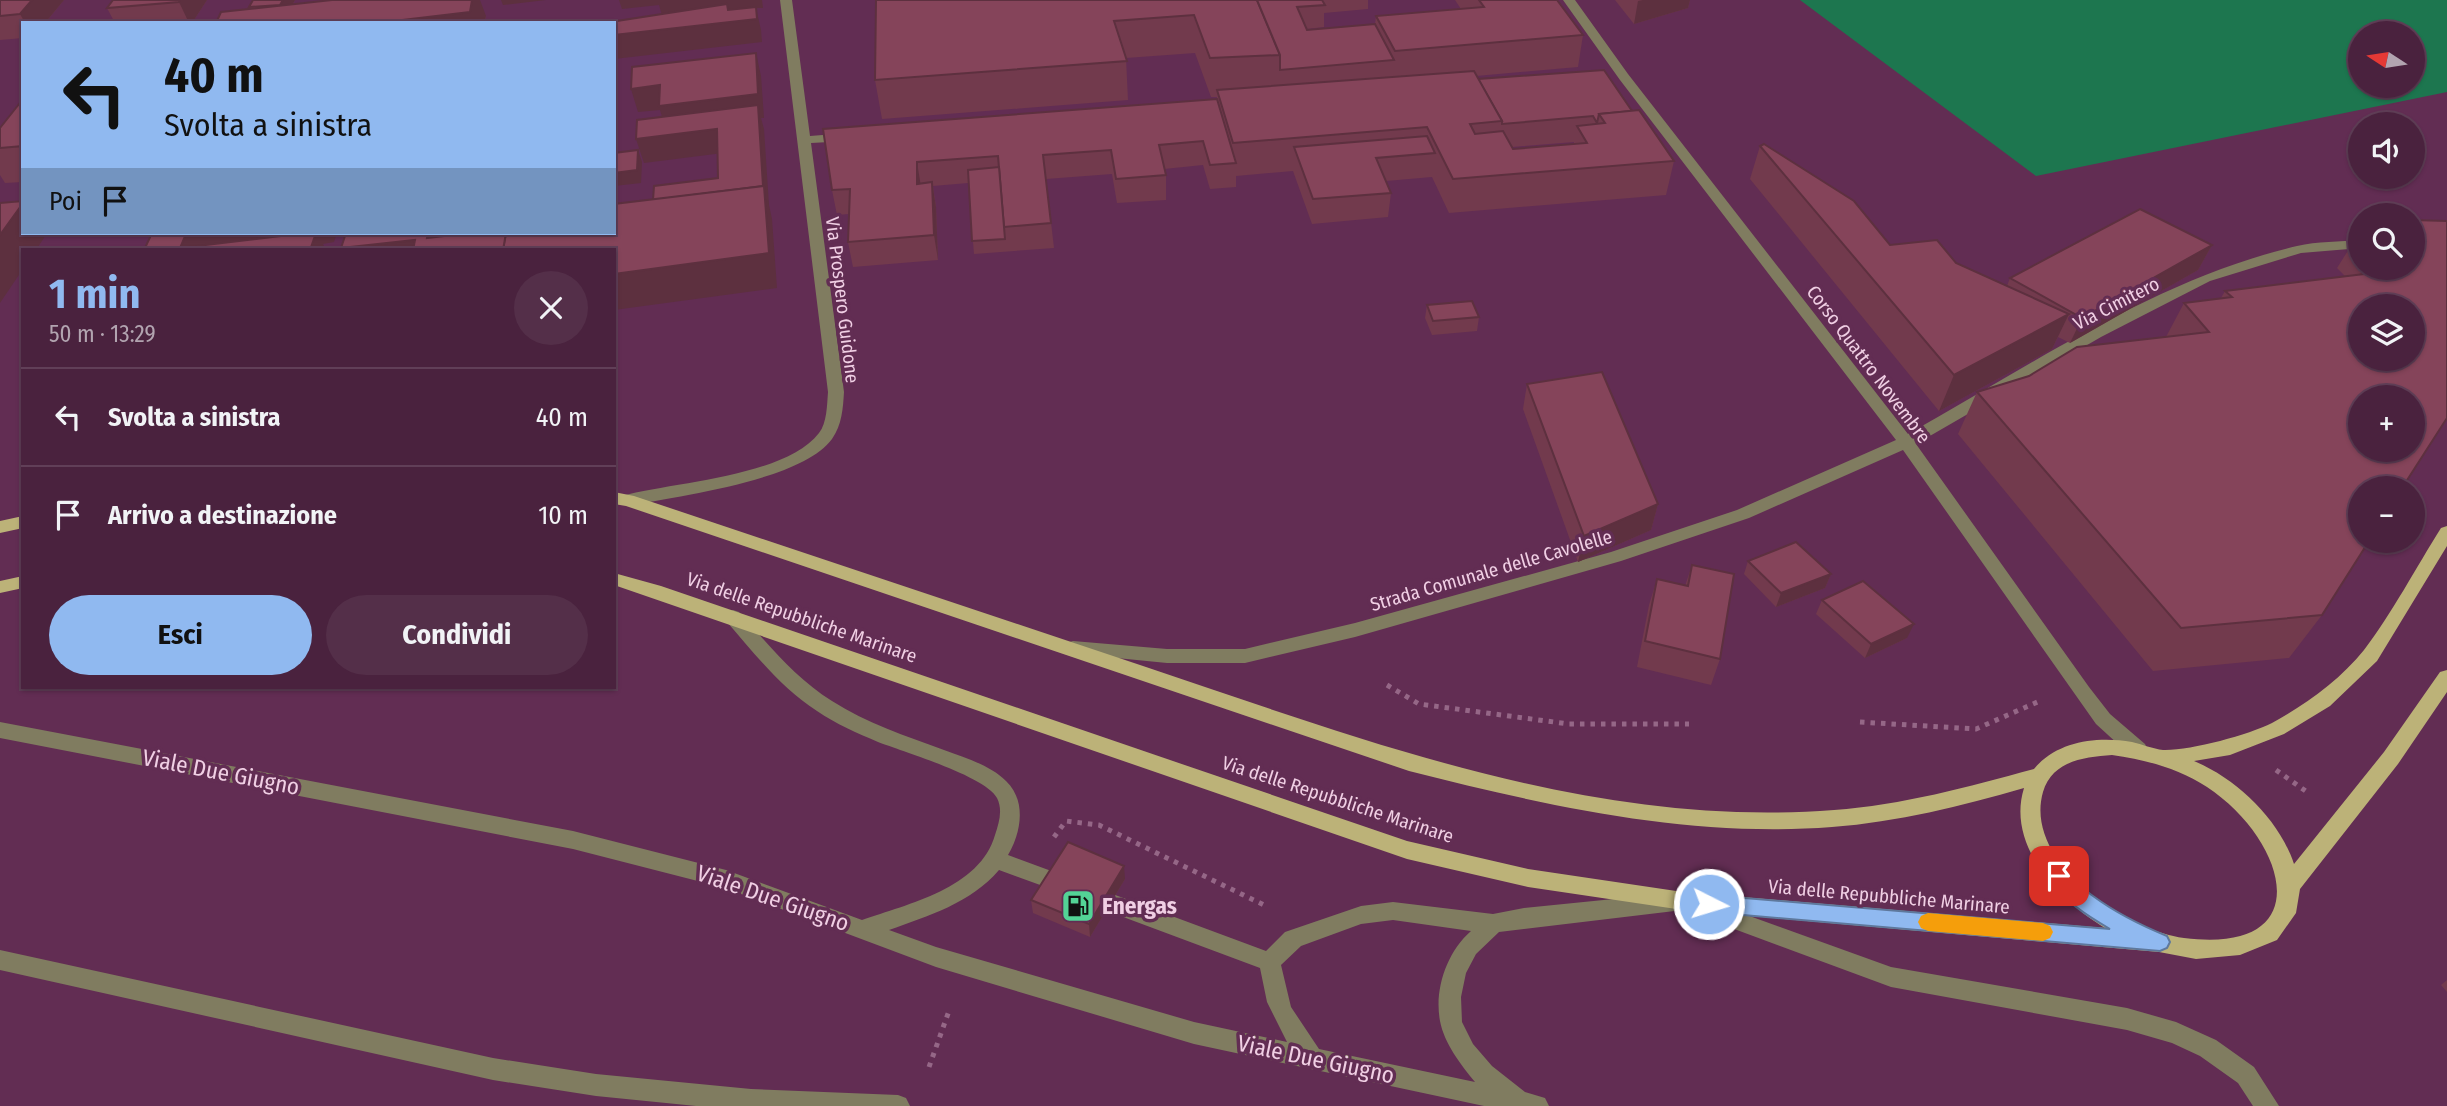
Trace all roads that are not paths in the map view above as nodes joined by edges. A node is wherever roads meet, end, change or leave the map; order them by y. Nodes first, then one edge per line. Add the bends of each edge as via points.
1 (786, 0) edge
2 (1569, 0) edge
3 (859, 136) edge
4 (803, 140) junction
5 (2348, 245) edge
6 (1906, 442) junction
7 (621, 499) edge
8 (21, 522) edge
9 (0, 527) edge
10 (2447, 532) edge
11 (616, 580) edge
12 (21, 582) edge
13 (0, 587) edge
14 (733, 617) junction
15 (1069, 648) junction
16 (2447, 677) edge
17 (0, 730) edge
18 (2138, 750) junction
19 (2165, 757) junction
20 (2038, 776) junction
21 (996, 860) junction
22 (2290, 886) junction
23 (1683, 901) junction
24 (1493, 925) junction
25 (863, 929) junction
26 (2160, 942) junction
27 (0, 960) edge
28 (1270, 962) junction
29 (1311, 1057) junction
30 (1529, 1104) edge
31 (898, 1106) edge
32 (2267, 1106) edge

1 - 4 street, Via Prospero Guidone
2 - 6 street, Corso Quattro Novembre via 1616,77
3 - 4 street
4 - 7 street, Via Prospero Guidone via 836,392 834,419 824,439 806,454 774,467
5 - 6 street, Via Cimitero via 2300,249 2205,278
6 - 15 street, Strada Comunale delle Cavolelle via 1743,514 1615,557 1329,637 1245,656 1167,656
6 - 18 street, Corso Quattro Novembre via 2082,692 2103,719
7 - 15 main road
8 - 9 main road
10 - 19 main road via 2370,656 2323,701 2277,729 2230,747
11 - 14 main road, Via delle Repubbliche Marinare
12 - 13 main road
14 - 21 street via 790,679 822,705 865,729 994,782 1007,795 1010,820
14 - 23 main road, Via delle Repubbliche Marinare via 1407,850 1528,878
15 - 20 main road via 1409,763 1620,809 1737,819 1830,819 1960,798
16 - 22 main road via 2391,758
17 - 25 street, Viale Due Giugno via 573,840 726,879
18 - 19 main road
18 - 20 main road via 2089,748 2050,763
19 - 22 main road via 2217,783 2260,820 2287,864
20 - 26 main road via 2029,811 2042,854 2079,897 2131,931
21 - 25 street via 943,900
21 - 28 street
22 - 26 main road via 2279,923 2264,937 2219,950
23 - 24 street
23 - 26 main road, Via delle Repubbliche Marinare
23 - 32 street via 1891,977 2127,1019 2176,1033 2208,1048 2246,1075
24 - 28 street via 1393,911 1362,915 1293,939
24 - 30 street via 1468,947 1455,971 1451,1022 1465,1052 1484,1074
25 - 29 street, Viale Due Giugno via 972,968 1194,1033
27 - 31 street via 493,1069 596,1085 751,1100
28 - 29 street via 1272,988 1283,1017
29 - 30 street, Viale Due Giugno

